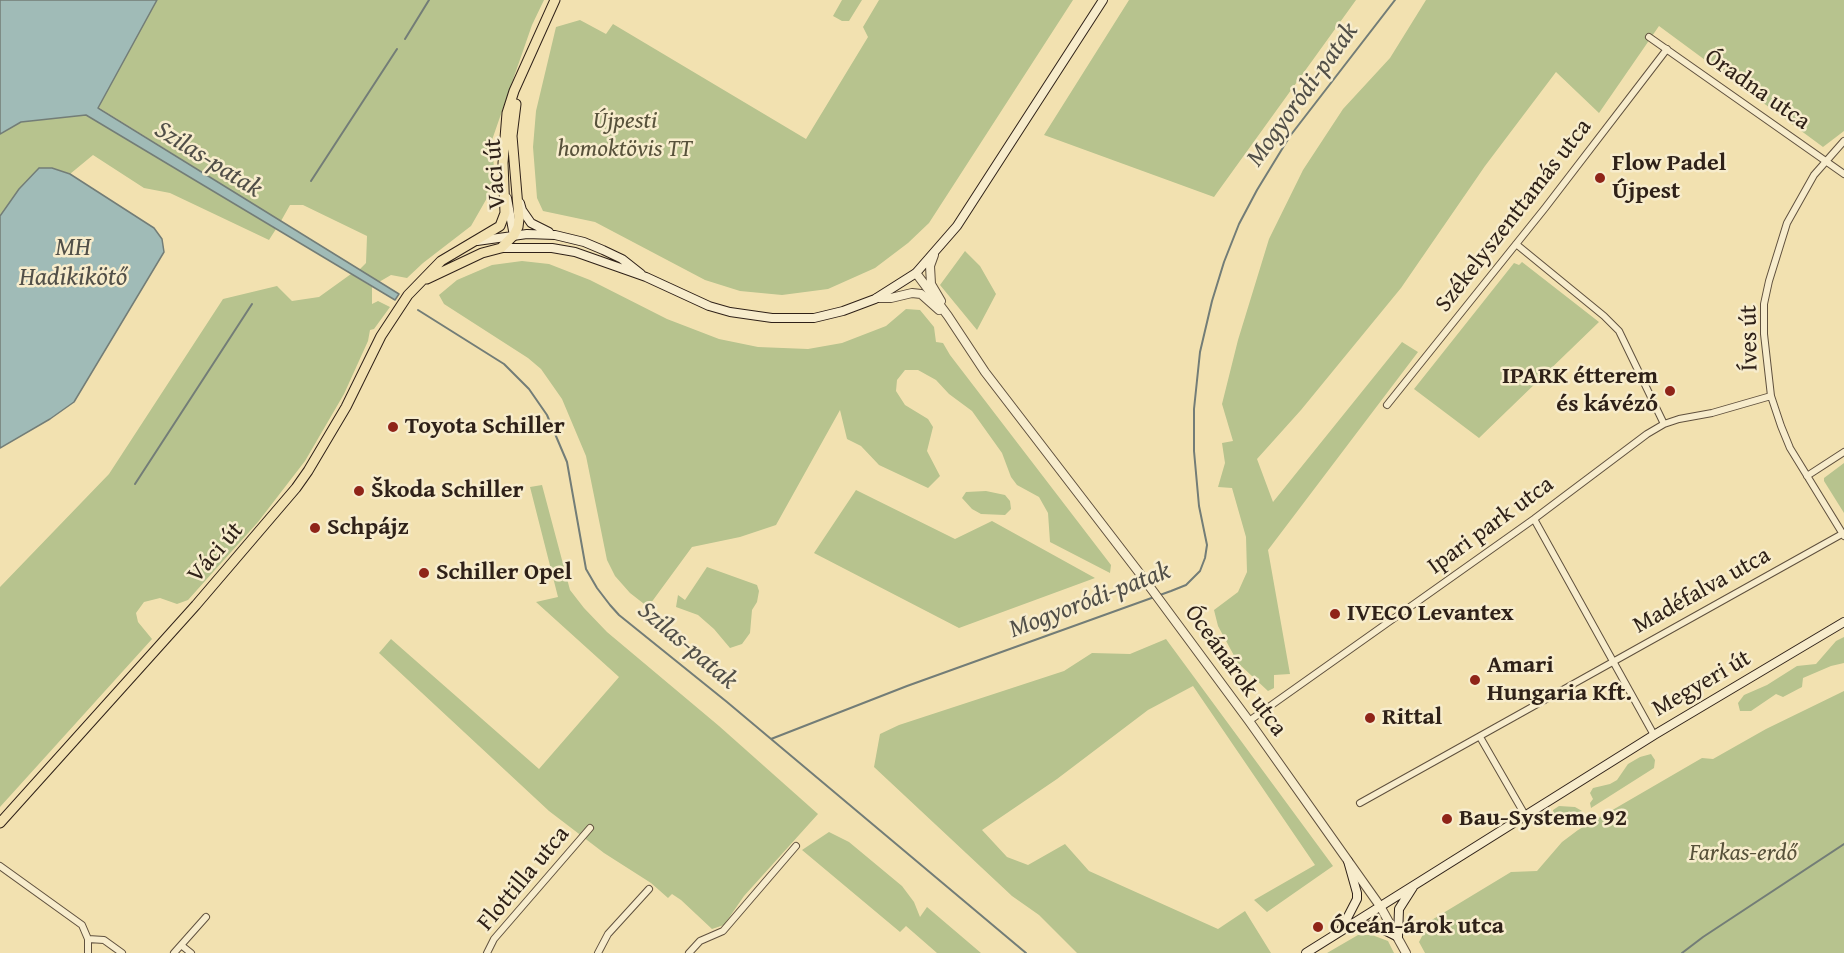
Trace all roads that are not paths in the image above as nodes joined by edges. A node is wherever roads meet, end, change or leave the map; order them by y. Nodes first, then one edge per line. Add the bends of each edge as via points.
1 (555, 0) edge
2 (1103, 0) edge
3 (1649, 37) dead end
4 (1667, 49) junction
5 (521, 78) junction
6 (1844, 141) edge
7 (1826, 160) junction
8 (1844, 174) edge
9 (505, 189) junction
10 (518, 192) junction
11 (514, 235) junction
12 (555, 235) junction
13 (477, 241) junction
14 (1516, 244) junction
15 (528, 246) junction
16 (501, 248) junction
17 (934, 255) junction
18 (916, 273) junction
19 (646, 278) junction
20 (423, 281) junction
21 (875, 298) junction
22 (948, 316) junction
23 (1771, 396) junction
24 (1387, 405) dead end
25 (1664, 424) junction
26 (1844, 453) edge
27 (1806, 476) junction
28 (1533, 519) junction
29 (1843, 535) edge
30 (1844, 622) edge
31 (1613, 662) junction
32 (1249, 722) junction
33 (1654, 735) junction
34 (1480, 737) junction
35 (1360, 803) dead end
36 (1525, 815) junction
37 (0, 823) edge
38 (590, 828) dead end
39 (796, 846) dead end
40 (1348, 861) junction
41 (0, 866) edge
42 (1420, 881) junction
43 (649, 889) dead end
44 (1380, 906) junction
45 (206, 916) dead end
46 (1340, 931) junction
47 (1398, 937) junction
48 (88, 939) junction
49 (181, 945) junction
50 (88, 953) edge
51 (122, 953) edge
52 (174, 953) edge
53 (191, 953) edge
54 (487, 953) edge
55 (598, 953) edge
56 (689, 953) edge
57 (1306, 953) edge
58 (1406, 953) edge

1 - 5 main road, Váci út
2 - 17 main road via 967,212
3 - 4 street, Óradna utca
4 - 7 street, Óradna utca
4 - 14 street, Székelyszenttamás utca
5 - 9 main road, Váci út via 504,133
5 - 10 main road, Váci út via 512,135
6 - 7 street, Íves út
7 - 8 street, Óradna utca
7 - 23 street, Íves út via 1787,223 1769,281 1764,333
9 - 11 main road
9 - 13 main road, Váci út via 505,213 500,226
10 - 11 main road, Váci út via 519,219
10 - 12 main road via 522,210 531,223
11 - 12 main road
11 - 13 main road
11 - 15 main road
11 - 16 main road, Váci út
12 - 19 main road via 603,250
13 - 20 main road, Váci út via 441,261
14 - 24 street, Székelyszenttamás utca
14 - 25 street via 1619,331
15 - 16 main road
15 - 19 main road via 575,252
16 - 20 main road, Váci út
17 - 18 main road
17 - 22 street via 931,284
18 - 21 main road
18 - 22 street, Óceánárok utca
19 - 21 main road via 709,306 772,318 814,318
20 - 37 main road, Váci út via 408,295 381,336 346,407 302,480 196,605
21 - 22 street via 921,294
22 - 32 street, Óceánárok utca via 985,372
23 - 25 street, Ipari park utca
23 - 27 street, Íves út via 1790,448
25 - 28 street, Ipari park utca
26 - 27 street
27 - 29 street, Íves út
28 - 31 street
28 - 32 street, Ipari park utca
29 - 31 street, Madéfalva utca
30 - 33 main road, Megyeri út
31 - 33 street
31 - 34 street, Madéfalva utca
32 - 40 street, Óceánárok utca
33 - 36 main road, Megyeri út
34 - 35 street, Madéfalva utca
34 - 36 street
36 - 42 main road, Megyeri út
38 - 54 street, Flottilla utca via 494,939
39 - 56 street via 723,931 700,941
40 - 44 street, Óceánárok utca
40 - 46 main road via 1357,899
41 - 48 street via 82,925
42 - 44 main road, Megyeri út
42 - 47 main road via 1399,909
43 - 55 street via 608,934
44 - 46 main road, Megyeri út
44 - 47 street, Óceánárok utca
45 - 49 street
46 - 47 main road via 1369,924
46 - 57 main road, Megyeri út
47 - 58 street, Óceánárok utca
48 - 50 street
48 - 51 street via 104,940
49 - 52 street
49 - 53 street

